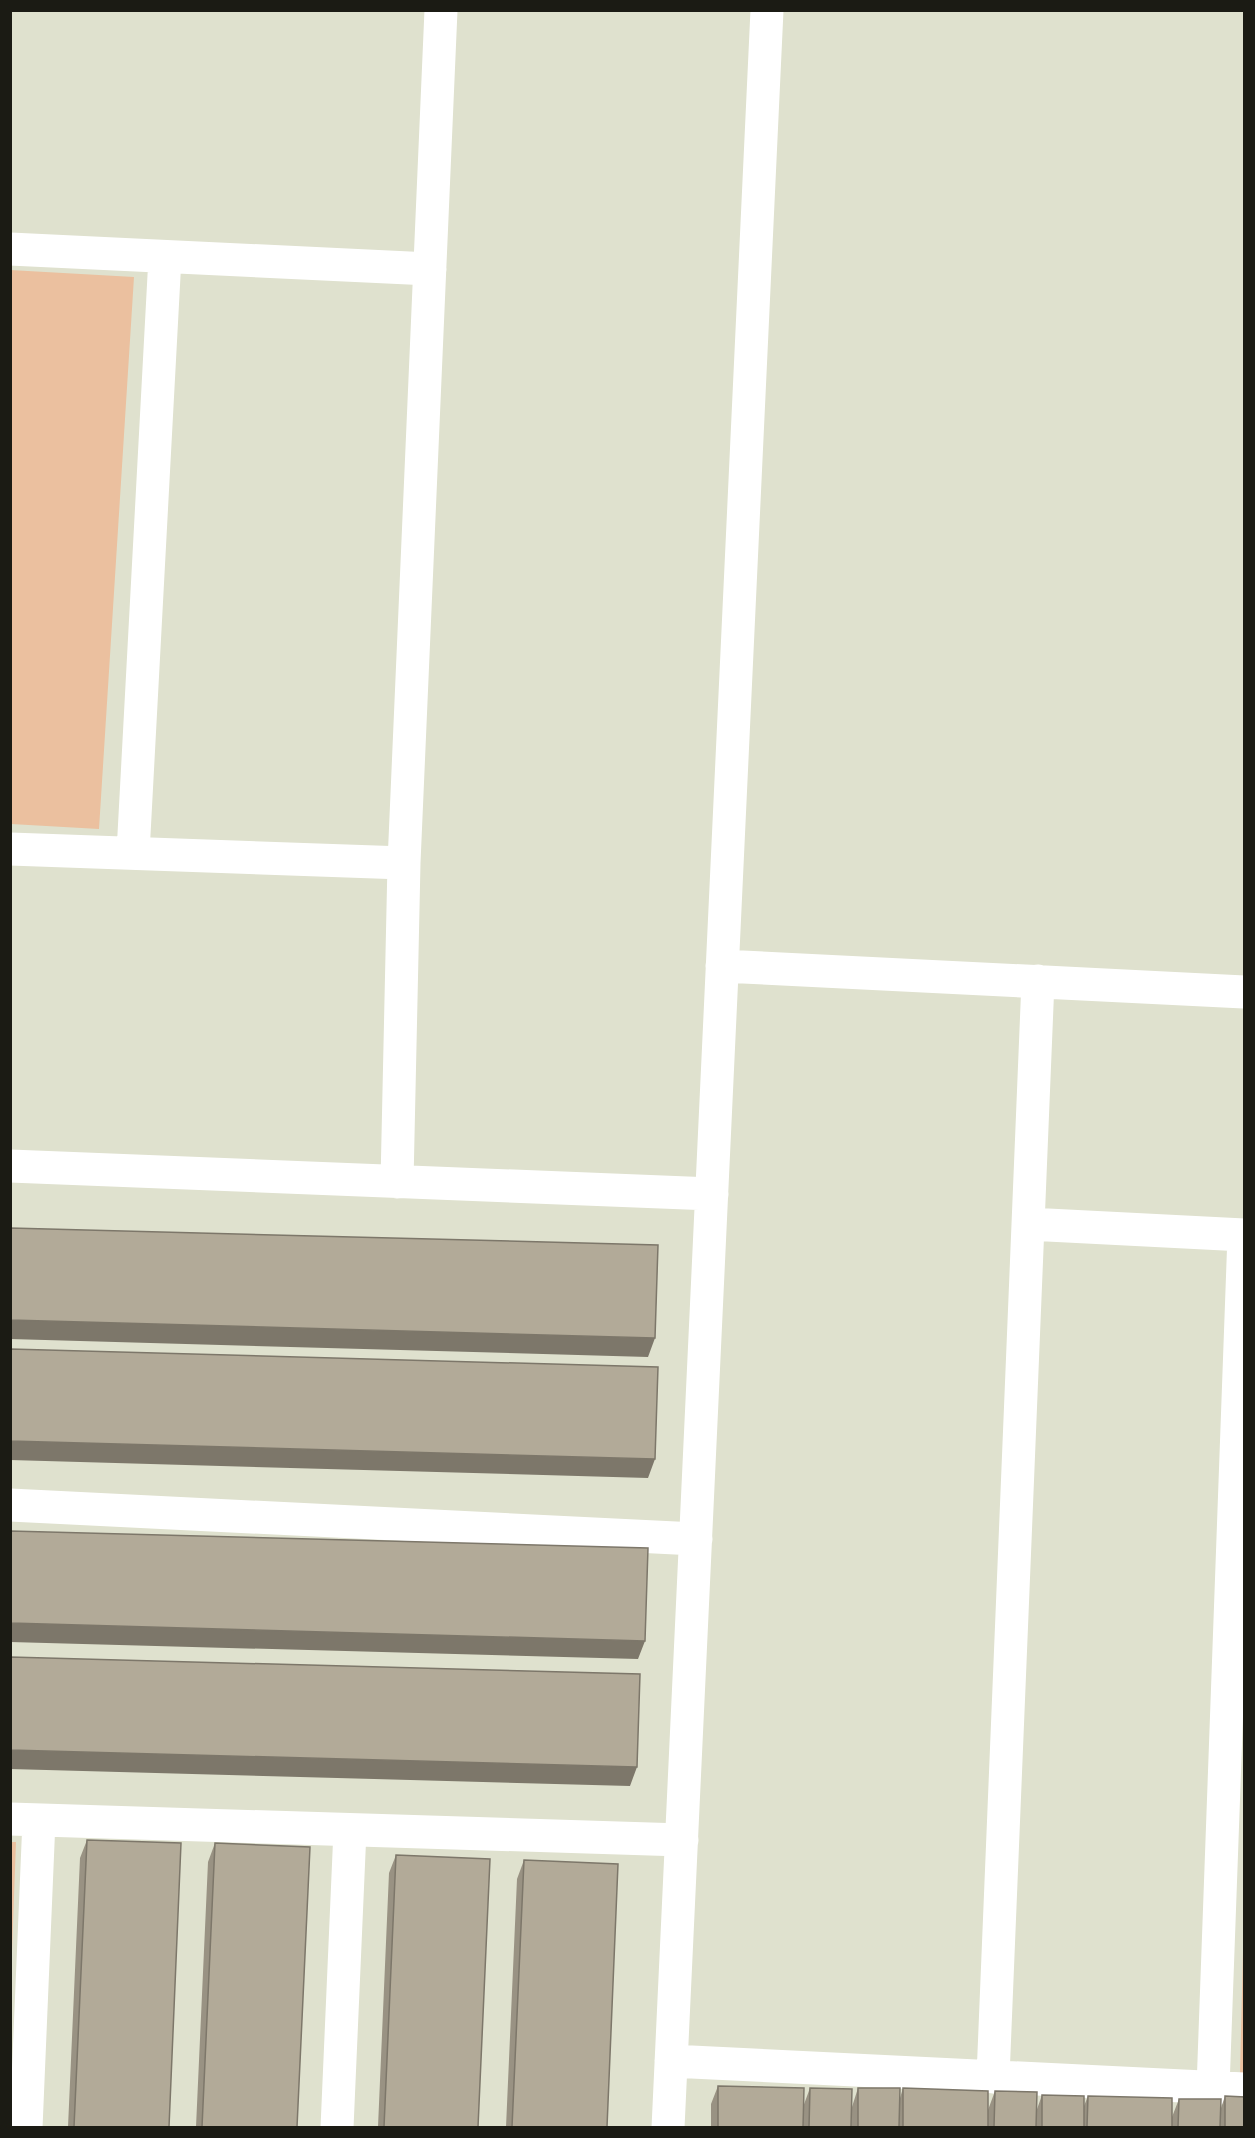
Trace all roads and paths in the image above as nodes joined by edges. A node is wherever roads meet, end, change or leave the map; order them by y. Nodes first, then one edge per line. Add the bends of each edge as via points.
1 (441, 10) edge
2 (753, 10) edge
3 (767, 11) edge
4 (10, 249) edge
5 (165, 256) junction
6 (430, 269) junction
7 (10, 849) edge
8 (133, 853) junction
9 (404, 863) junction
10 (722, 966) junction
11 (1038, 981) junction
12 (1245, 992) edge
13 (10, 1166) edge
14 (397, 1182) junction
15 (712, 1194) junction
16 (1028, 1224) junction
17 (1244, 1235) edge
18 (10, 1505) edge
19 (696, 1539) junction
20 (1237, 1628) edge
21 (25, 1820) edge
22 (350, 1830) junction
23 (682, 1840) junction
24 (1233, 1843) edge
25 (672, 2061) junction
26 (993, 2077) junction
27 (1213, 2088) junction
28 (1245, 2090) edge
29 (26, 2127) edge
30 (337, 2127) edge
31 (668, 2127) edge

1 - 6 street
2 - 3 street
3 - 10 street
4 - 5 street
5 - 6 street
5 - 8 street
6 - 9 street
7 - 8 street
8 - 9 street
9 - 14 street
10 - 11 street
10 - 15 street
11 - 12 street
11 - 16 street
13 - 14 street
14 - 15 street
15 - 19 street
16 - 17 street
16 - 26 street
17 - 20 street
18 - 19 street
19 - 23 street
20 - 24 street
21 - 22 street
21 - 29 street
22 - 23 street
22 - 30 street
23 - 25 street
24 - 27 street
25 - 26 street
25 - 31 street
26 - 27 street
27 - 28 street

